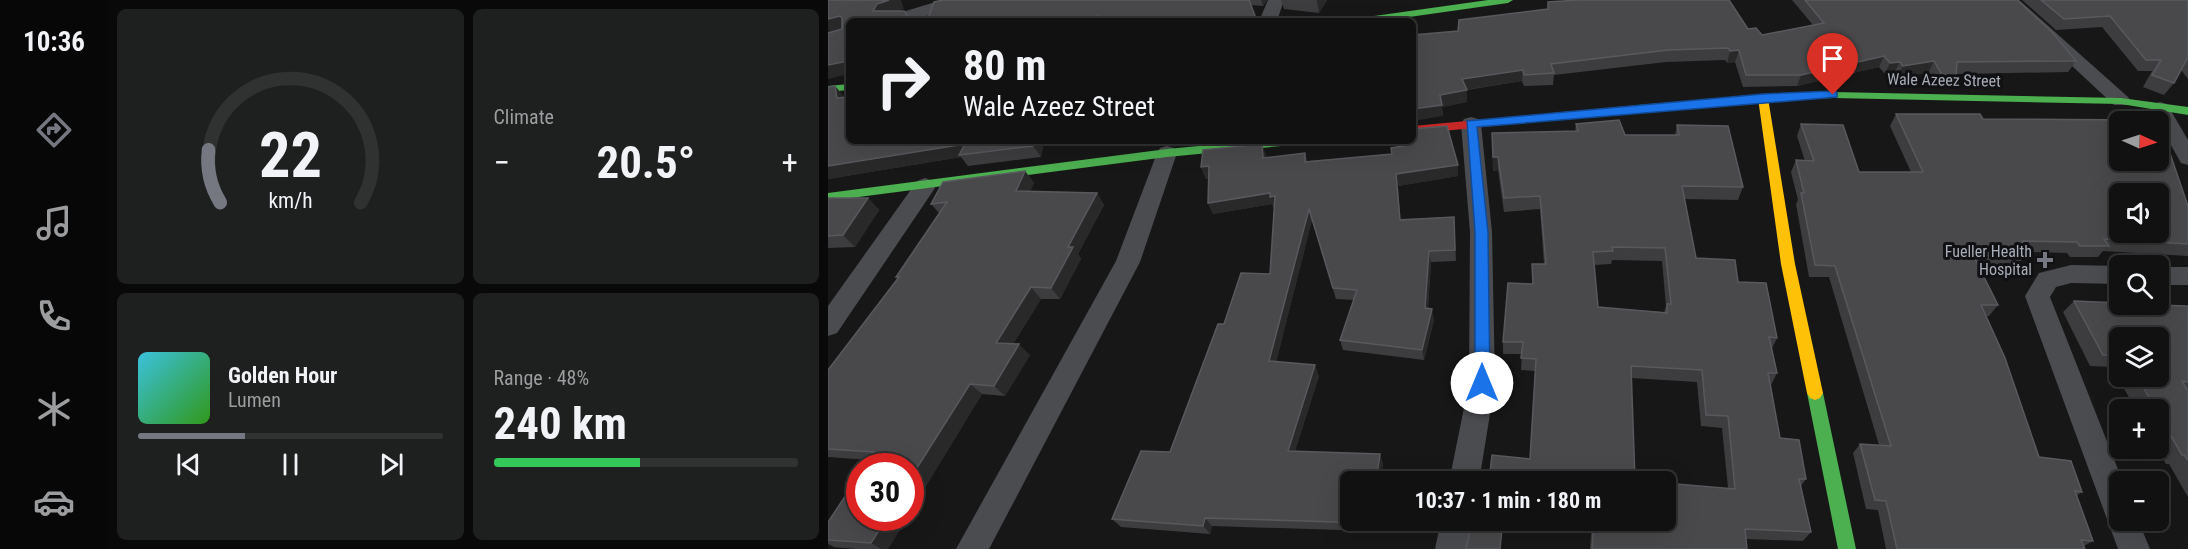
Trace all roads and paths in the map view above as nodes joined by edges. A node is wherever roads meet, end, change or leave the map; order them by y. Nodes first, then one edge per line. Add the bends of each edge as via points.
1 (960, 0) edge
2 (1276, 0) edge
3 (1508, 0) edge
4 (2009, 0) edge
5 (902, 18) edge
6 (1269, 18) edge
7 (1381, 18) edge
8 (846, 87) edge
9 (828, 89) edge
10 (1763, 98) junction
11 (2121, 101) junction
12 (2160, 108) junction
13 (2188, 111) edge
14 (1471, 124) junction
15 (1416, 130) edge
16 (1261, 144) edge
17 (1167, 153) junction
18 (2188, 158) edge
19 (925, 186) junction
20 (828, 197) edge
21 (2109, 275) edge
22 (2169, 276) edge
23 (2188, 276) edge
24 (828, 326) edge
25 (1466, 471) edge
26 (2109, 483) edge
27 (1454, 531) edge
28 (2127, 531) edge
29 (972, 549) edge
30 (1451, 549) edge
31 (1847, 549) edge
32 (2134, 549) edge

1 - 5 street
2 - 6 street
3 - 7 street
4 - 11 street
8 - 9 street
10 - 11 street, Wale Azeez Street via 1833,95
10 - 14 street, Wale Azeez Street
10 - 31 street via 1788,264
11 - 12 street, Wale Azeez Street
12 - 13 street, Wale Azeez Street
12 - 18 street
14 - 15 street, Wale Azeez Street
14 - 25 street via 1481,232 1482,383
16 - 17 street
17 - 19 street
17 - 29 street via 1128,262
19 - 20 street
19 - 24 street
21 - 26 street via 2071,274 2048,280 2037,296
22 - 23 street
27 - 30 street
28 - 32 street

